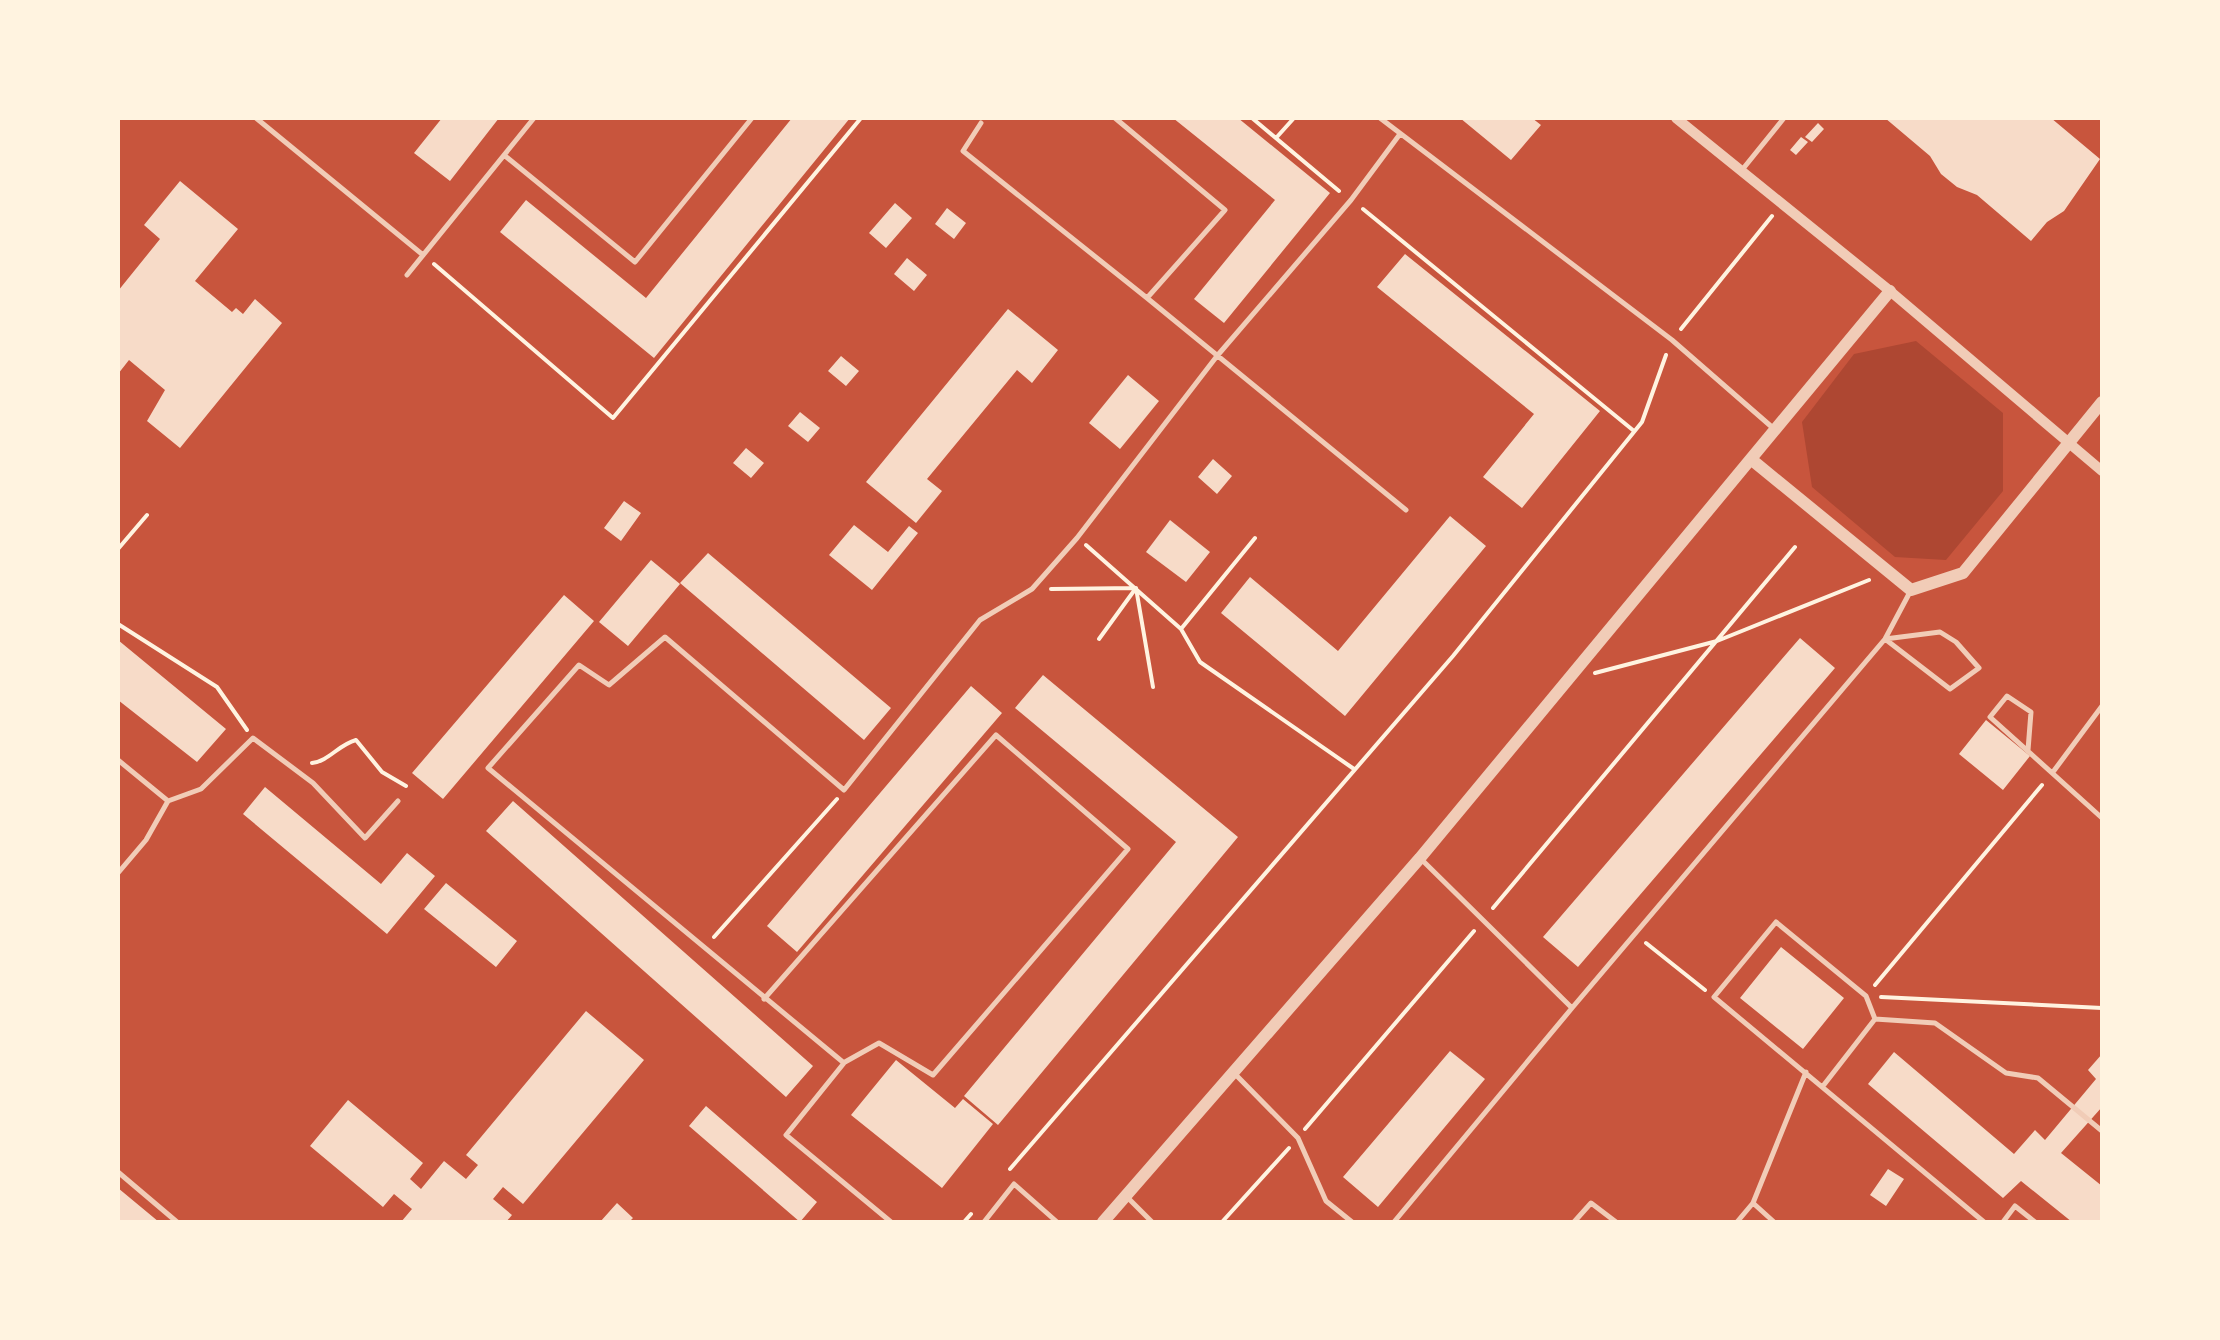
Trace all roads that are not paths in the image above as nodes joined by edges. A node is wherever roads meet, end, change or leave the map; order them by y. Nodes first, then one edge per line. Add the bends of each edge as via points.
1 (256, 118) edge
2 (534, 118) edge
3 (752, 118) edge
4 (1115, 118) edge
5 (1380, 118) edge
6 (1676, 118) edge
7 (1784, 118) edge
8 (981, 119) edge
9 (1400, 134) junction
10 (504, 155) junction
11 (1740, 172) junction
12 (423, 255) junction
13 (407, 275) dead end
14 (1890, 291) junction
15 (1147, 298) junction
16 (1216, 356) junction
17 (2102, 402) edge
18 (1775, 430) junction
19 (2069, 444) junction
20 (1752, 460) junction
21 (2102, 471) edge
22 (1406, 510) dead end
23 (1911, 590) junction
24 (1885, 640) junction
25 (2102, 706) edge
26 (2028, 750) junction
27 (118, 760) edge
28 (2053, 772) junction
29 (398, 800) dead end
30 (168, 801) junction
31 (2102, 818) edge
32 (1420, 858) junction
33 (118, 873) edge
34 (764, 999) junction
35 (1572, 1008) junction
36 (1876, 1019) junction
37 (844, 1063) junction
38 (1806, 1072) junction
39 (1234, 1073) junction
40 (1824, 1086) junction
41 (2102, 1130) edge
42 (118, 1172) edge
43 (1126, 1196) junction
44 (1753, 1203) junction
45 (176, 1222) edge
46 (892, 1222) edge
47 (984, 1222) edge
48 (1056, 1222) edge
49 (1103, 1222) edge
50 (1152, 1222) edge
51 (1352, 1222) edge
52 (1394, 1222) edge
53 (1574, 1222) edge
54 (1616, 1222) edge
55 (1737, 1222) edge
56 (1774, 1222) edge
57 (1984, 1222) edge
58 (2003, 1222) edge
59 (2035, 1222) edge

1 - 12 lane
2 - 10 lane
3 - 10 lane via 636,262
4 - 15 lane via 1226,210
5 - 9 lane
6 - 11 street
7 - 11 lane
8 - 15 lane via 963,151
9 - 16 lane
9 - 18 lane via 1672,340
10 - 12 lane
11 - 14 street
12 - 13 lane
14 - 18 street
14 - 19 street
15 - 16 lane
16 - 22 lane
16 - 34 lane via 1078,538 1032,589 980,620 844,790 665,637 609,685 579,665 488,768
17 - 19 street
18 - 20 street
19 - 21 street
19 - 23 street via 1962,573
20 - 23 street
20 - 32 street
23 - 24 lane
24 - 24 lane via 1940,632 1979,668 1950,688
24 - 35 lane
25 - 28 lane
26 - 26 lane via 1990,717 2007,696 2031,712
26 - 28 lane
27 - 30 lane
28 - 31 lane
29 - 30 lane via 365,838 312,783 252,738 201,789
30 - 33 lane
32 - 35 lane
32 - 39 street
34 - 37 lane
34 - 37 lane via 996,734 1128,849 933,1075 879,1043
35 - 52 lane
36 - 38 lane via 1866,996 1776,922 1714,998
36 - 40 lane
36 - 41 lane via 1935,1022 2006,1073 2038,1078
37 - 46 lane via 786,1135
38 - 40 lane
38 - 44 lane
39 - 43 street
39 - 51 lane via 1298,1138 1326,1202
40 - 57 lane
42 - 45 lane
43 - 49 street
43 - 50 lane
44 - 55 lane
44 - 56 lane
47 - 48 lane via 1014,1184
53 - 54 lane via 1591,1202
58 - 59 lane via 2015,1206

